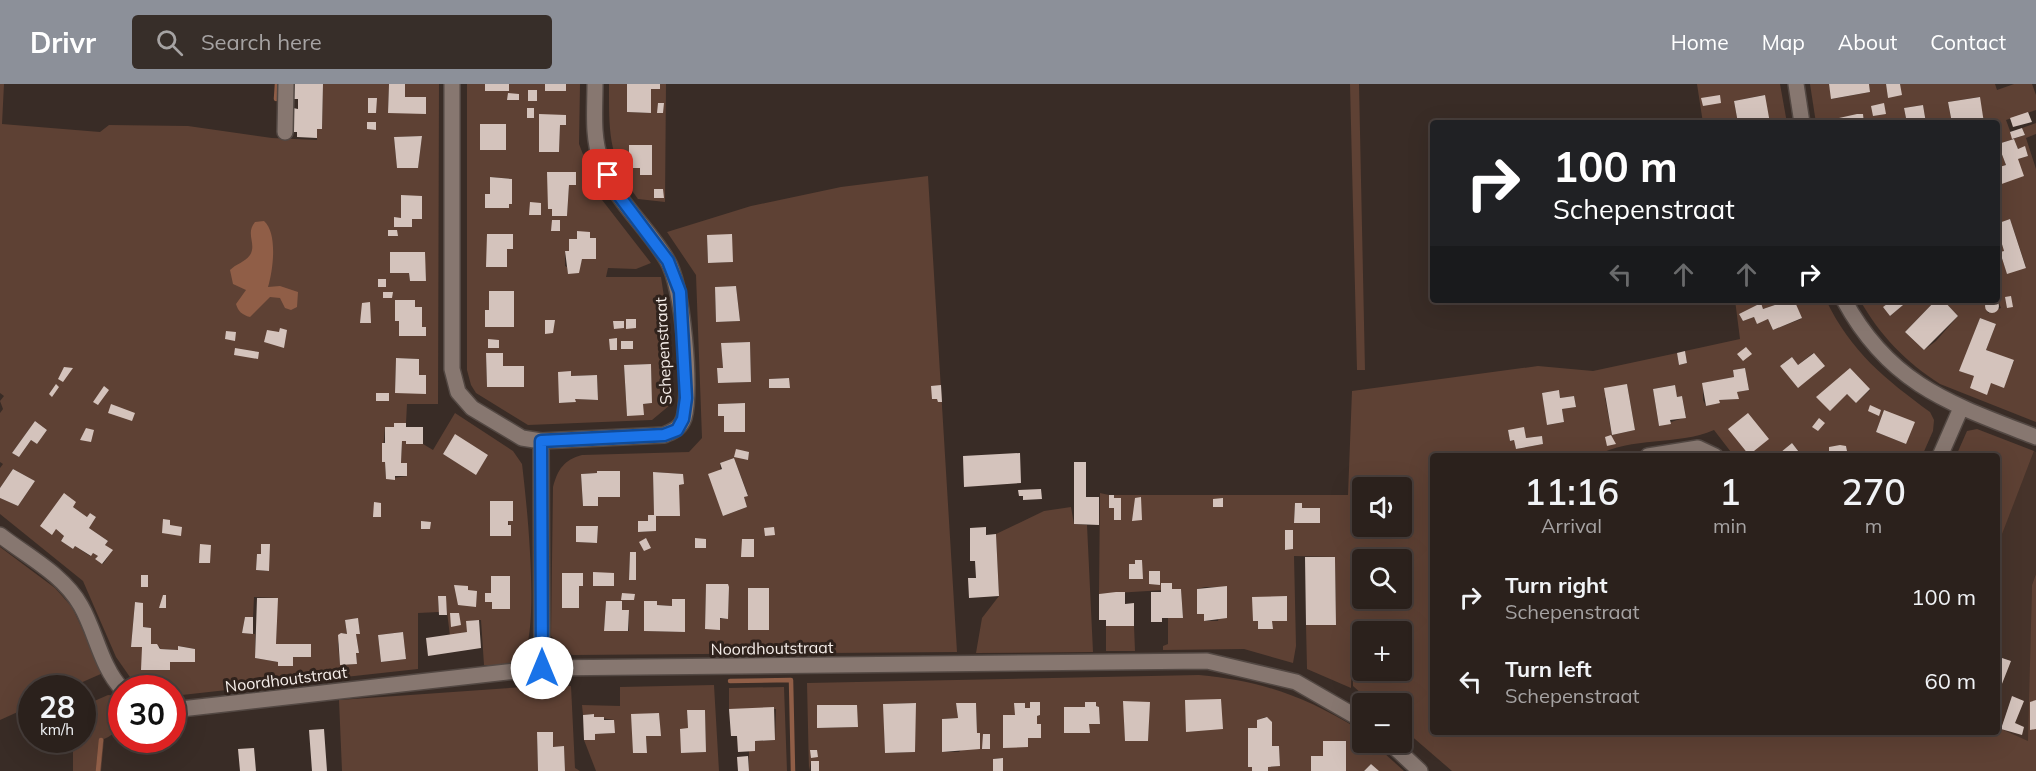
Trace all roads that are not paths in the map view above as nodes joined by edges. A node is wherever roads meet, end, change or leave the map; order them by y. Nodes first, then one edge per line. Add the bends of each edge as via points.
1 (286, 84) edge
2 (452, 84) edge
3 (595, 84) edge
4 (1796, 84) edge
5 (1802, 120) edge
6 (285, 132) dead end
7 (1846, 303) edge
8 (1960, 408) junction
9 (2036, 437) edge
10 (541, 441) junction
11 (1667, 453) edge
12 (1709, 453) edge
13 (1942, 453) edge
14 (0, 536) edge
15 (542, 668) junction
16 (112, 675) edge
17 (186, 708) edge
18 (1352, 714) edge
19 (1401, 753) edge
20 (1420, 771) edge

1 - 6 street
2 - 10 street, Schepenstraat via 452,369 458,392 471,408 522,438
3 - 10 street, Schepenstraat via 595,128 601,161 614,189 668,261 680,292 686,398 683,419 677,430 664,435
4 - 5 street
7 - 8 street via 1856,323 1898,371
8 - 9 street
8 - 13 street
10 - 15 street
11 - 12 street via 1698,448
14 - 16 street via 69,589 80,604
15 - 17 street, Noordhoutstraat
15 - 18 street, Noordhoutstraat via 1208,661 1296,682
19 - 20 street

